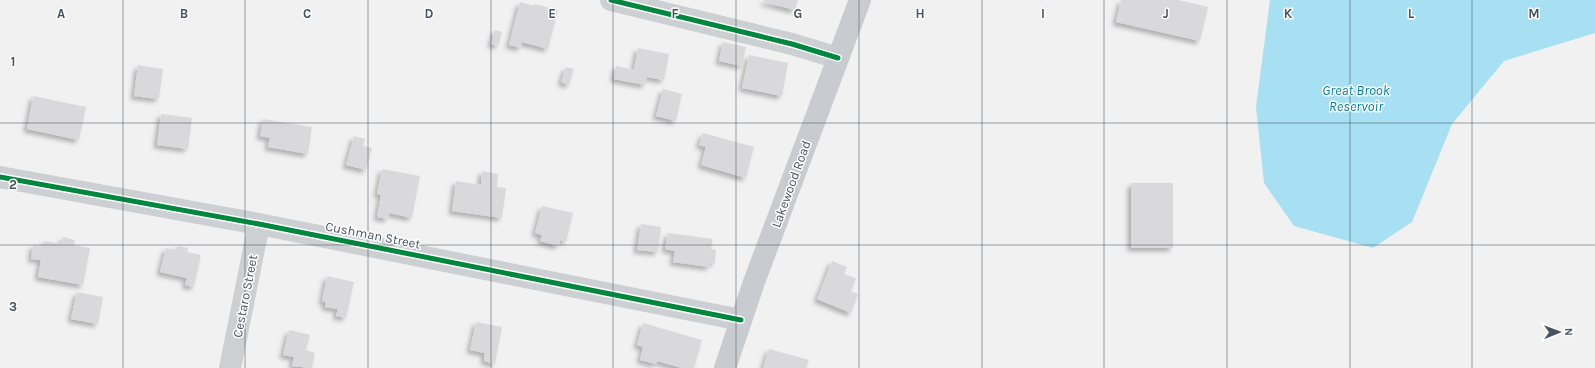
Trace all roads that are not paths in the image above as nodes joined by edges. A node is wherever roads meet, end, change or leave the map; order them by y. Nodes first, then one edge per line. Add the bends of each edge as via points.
1 (611, 0) edge
2 (860, 0) edge
3 (838, 58) junction
4 (0, 177) edge
5 (259, 224) junction
6 (741, 320) junction
7 (230, 368) edge
8 (725, 368) edge

1 - 3 street via 792,44
2 - 3 main road, Lakewood Road
3 - 6 main road, Lakewood Road
4 - 5 street, Cushman Street
5 - 6 street, Cushman Street
5 - 7 street, Cestaro Street
6 - 8 main road, Lakewood Road

